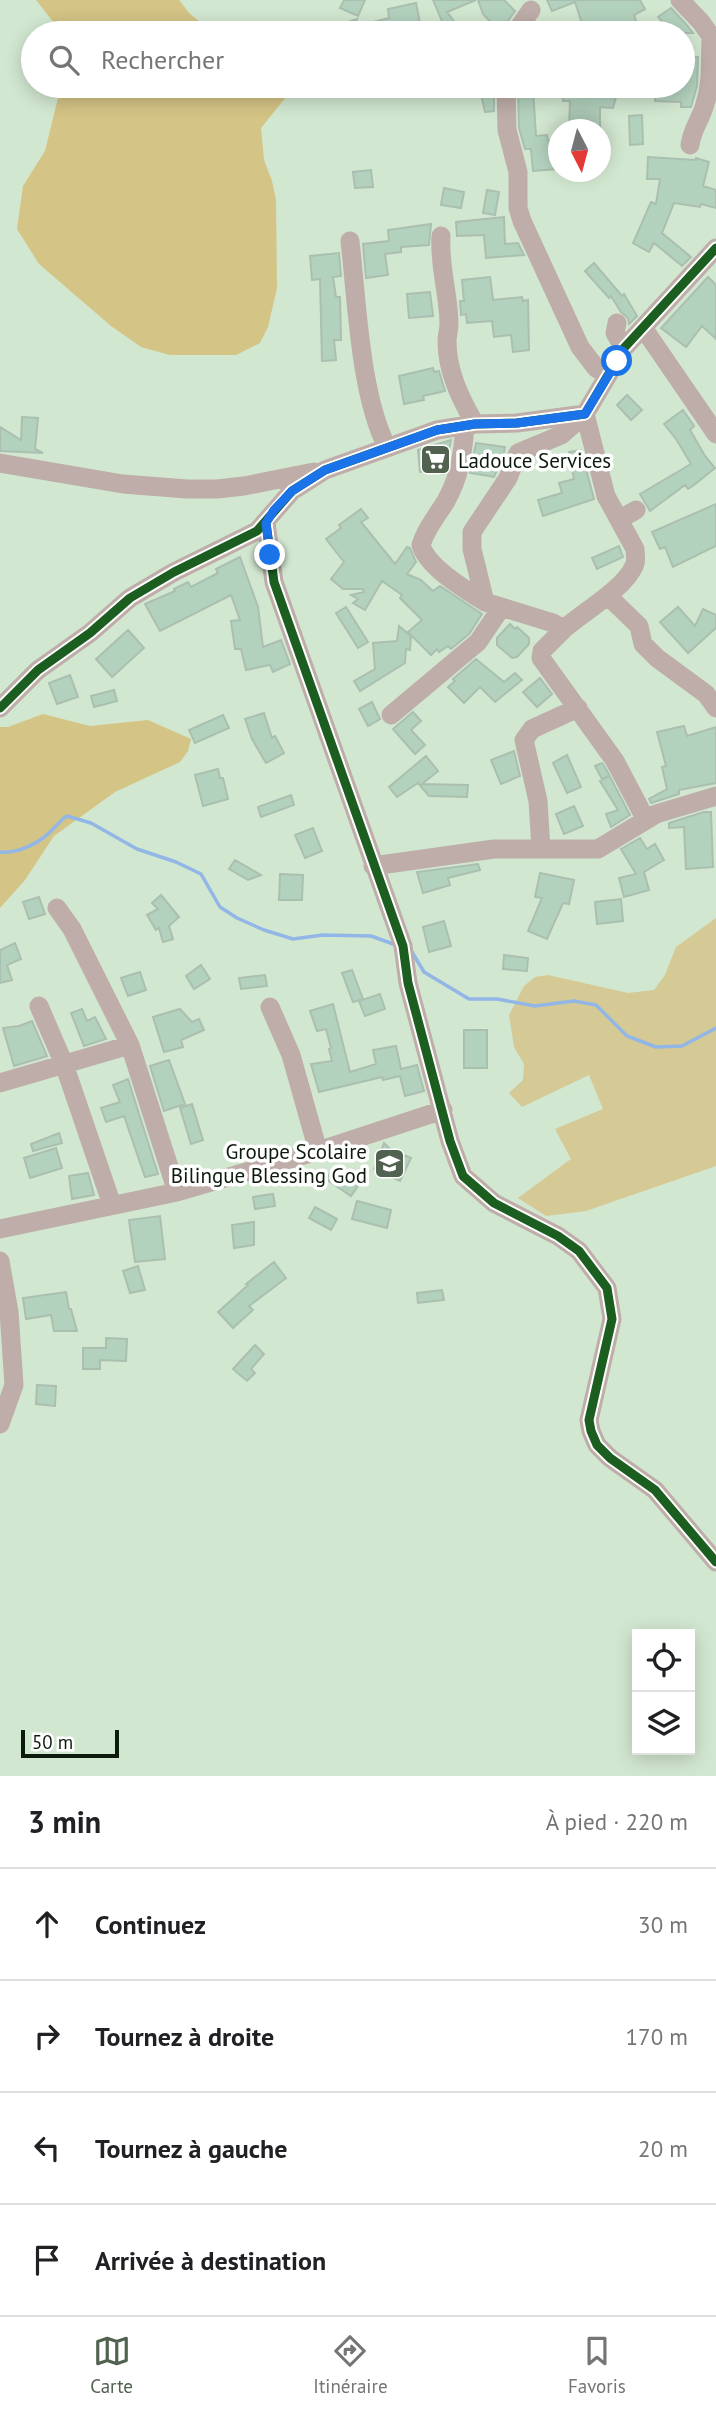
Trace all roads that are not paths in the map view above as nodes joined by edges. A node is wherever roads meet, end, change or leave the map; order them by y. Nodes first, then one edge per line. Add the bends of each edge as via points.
1 (680, 0) edge
2 (532, 3) edge
3 (522, 21) edge
4 (713, 41) edge
5 (506, 98) edge
6 (690, 145) dead end
7 (441, 236) dead end
8 (350, 241) dead end
9 (716, 248) edge
10 (617, 323) dead end
11 (644, 328) junction
12 (624, 348) junction
13 (608, 375) junction
14 (585, 414) junction
15 (470, 424) junction
16 (716, 434) edge
17 (387, 447) junction
18 (4, 468) edge
19 (325, 470) junction
20 (266, 523) junction
21 (608, 596) junction
22 (493, 605) junction
23 (564, 629) junction
24 (0, 708) edge
25 (578, 708) junction
26 (716, 708) edge
27 (391, 715) dead end
28 (716, 796) edge
29 (646, 820) junction
30 (541, 849) junction
31 (373, 866) junction
32 (57, 908) dead end
33 (39, 1006) dead end
34 (270, 1007) dead end
35 (130, 1045) junction
36 (64, 1064) junction
37 (0, 1083) edge
38 (443, 1110) junction
39 (318, 1151) junction
40 (177, 1192) junction
41 (112, 1205) junction
42 (0, 1229) edge
43 (0, 1261) edge
44 (0, 1424) edge
45 (716, 1562) edge

1 - 4 street
2 - 3 street
4 - 6 street via 712,78
5 - 13 street via 522,221 580,347 596,368
7 - 15 street via 441,268 455,321 447,338 450,368
8 - 17 street via 365,372
9 - 11 street
10 - 12 street via 615,333
11 - 12 street
11 - 16 street
12 - 13 street
13 - 14 street
14 - 15 street
14 - 21 street via 606,496 611,509 628,514 625,534 635,549 634,566
14 - 22 street via 561,435 518,453 508,478 475,524 472,549
15 - 17 street
15 - 22 street via 458,473 421,545 428,559 467,591
17 - 19 street
18 - 19 street via 187,489 243,486
19 - 20 street via 292,491
20 - 24 street via 130,598 38,670
20 - 31 street via 274,582
21 - 23 street
21 - 26 street via 639,626 643,644 706,694
22 - 23 street
22 - 27 street via 478,642
23 - 25 street via 541,657
25 - 29 street via 615,761
25 - 30 street via 532,729 524,740 538,802
28 - 29 street
29 - 30 street via 598,849
30 - 31 street via 494,849
31 - 38 street via 403,946 408,983
32 - 35 street
33 - 36 street
34 - 39 street via 291,1055
35 - 36 street
35 - 40 street
36 - 37 street
36 - 41 street
38 - 39 street
38 - 45 street via 463,1176 494,1203 579,1251 607,1288 612,1319 589,1420 591,1431 610,1458 655,1490
39 - 40 street
40 - 41 street
41 - 42 street
43 - 44 street via 14,1385

